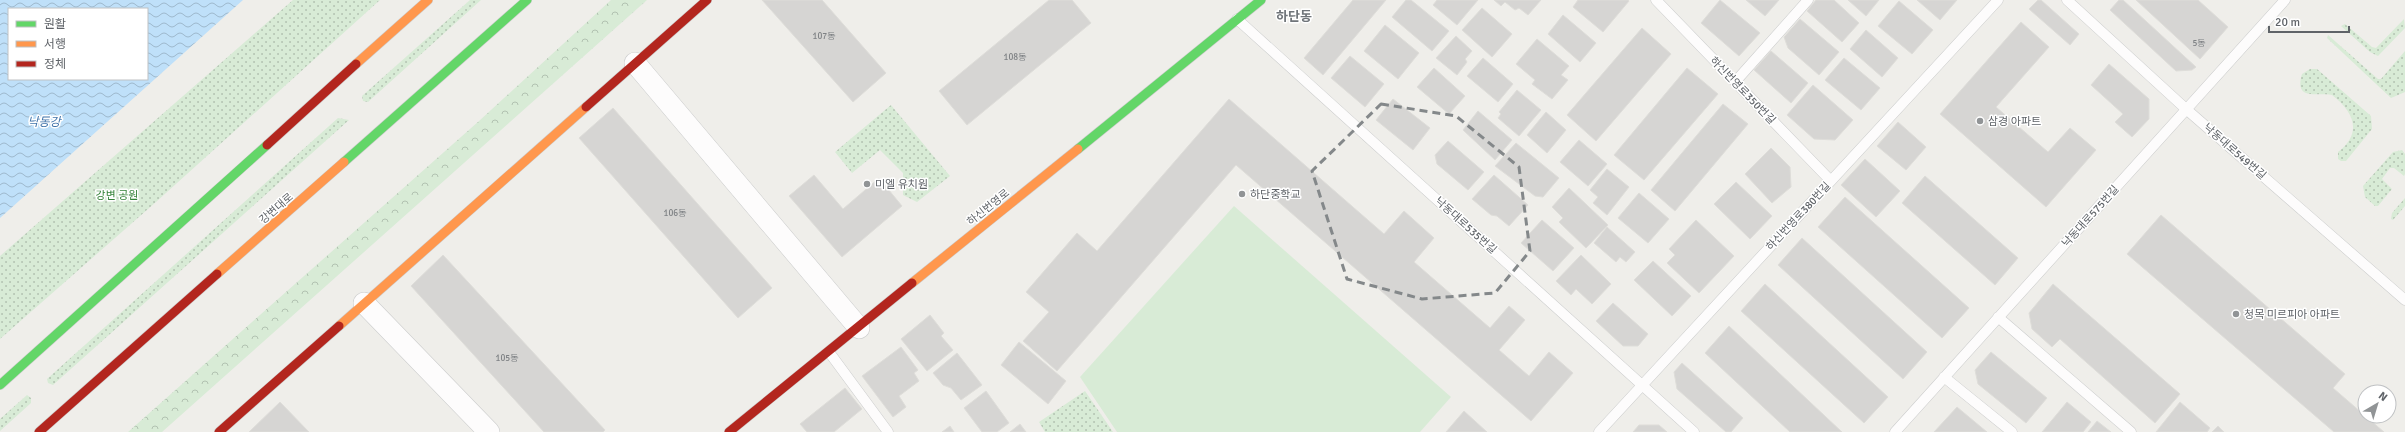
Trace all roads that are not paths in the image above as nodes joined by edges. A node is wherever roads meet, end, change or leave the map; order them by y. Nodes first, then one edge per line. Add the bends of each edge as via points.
1 (428, 0) edge
2 (527, 0) edge
3 (707, 0) edge
4 (1261, 0) edge
5 (1656, 0) edge
6 (1808, 0) edge
7 (1998, 0) edge
8 (2067, 0) edge
9 (2285, 0) edge
10 (1237, 19) junction
11 (635, 63) junction
12 (1735, 82) junction
13 (2186, 109) junction
14 (1830, 180) junction
15 (2405, 300) edge
16 (364, 304) junction
17 (1998, 317) junction
18 (859, 328) junction
19 (829, 352) junction
20 (1944, 377) junction
21 (1642, 383) junction
22 (0, 385) edge
23 (39, 432) edge
24 (219, 432) edge
25 (489, 432) edge
26 (729, 432) edge
27 (888, 432) edge
28 (1599, 432) edge
29 (1694, 432) edge
30 (1895, 432) edge
31 (2012, 432) edge
32 (2132, 432) edge

1 - 22 street
2 - 23 street, 강변대로
3 - 11 street
4 - 10 street, 하신번영로
5 - 12 lane, 하신번영로350번길
6 - 12 lane
7 - 14 lane, 하신번영로380번길
8 - 13 lane, 낙동대로549번길
9 - 13 lane, 낙동대로575번길
10 - 18 street, 하신번영로
10 - 21 lane, 낙동대로535번길
11 - 16 street
11 - 18 street
12 - 14 lane, 하신번영로350번길
13 - 15 lane, 낙동대로549번길
13 - 17 lane, 낙동대로575번길
14 - 21 lane, 하신번영로380번길
16 - 24 street
16 - 25 street
17 - 20 lane, 낙동대로575번길
17 - 32 lane
18 - 19 street, 하신번영로
19 - 26 street, 하신번영로
19 - 27 lane
20 - 30 lane, 낙동대로575번길
20 - 31 lane
21 - 28 lane, 하신번영로380번길
21 - 29 lane, 낙동대로535번길

